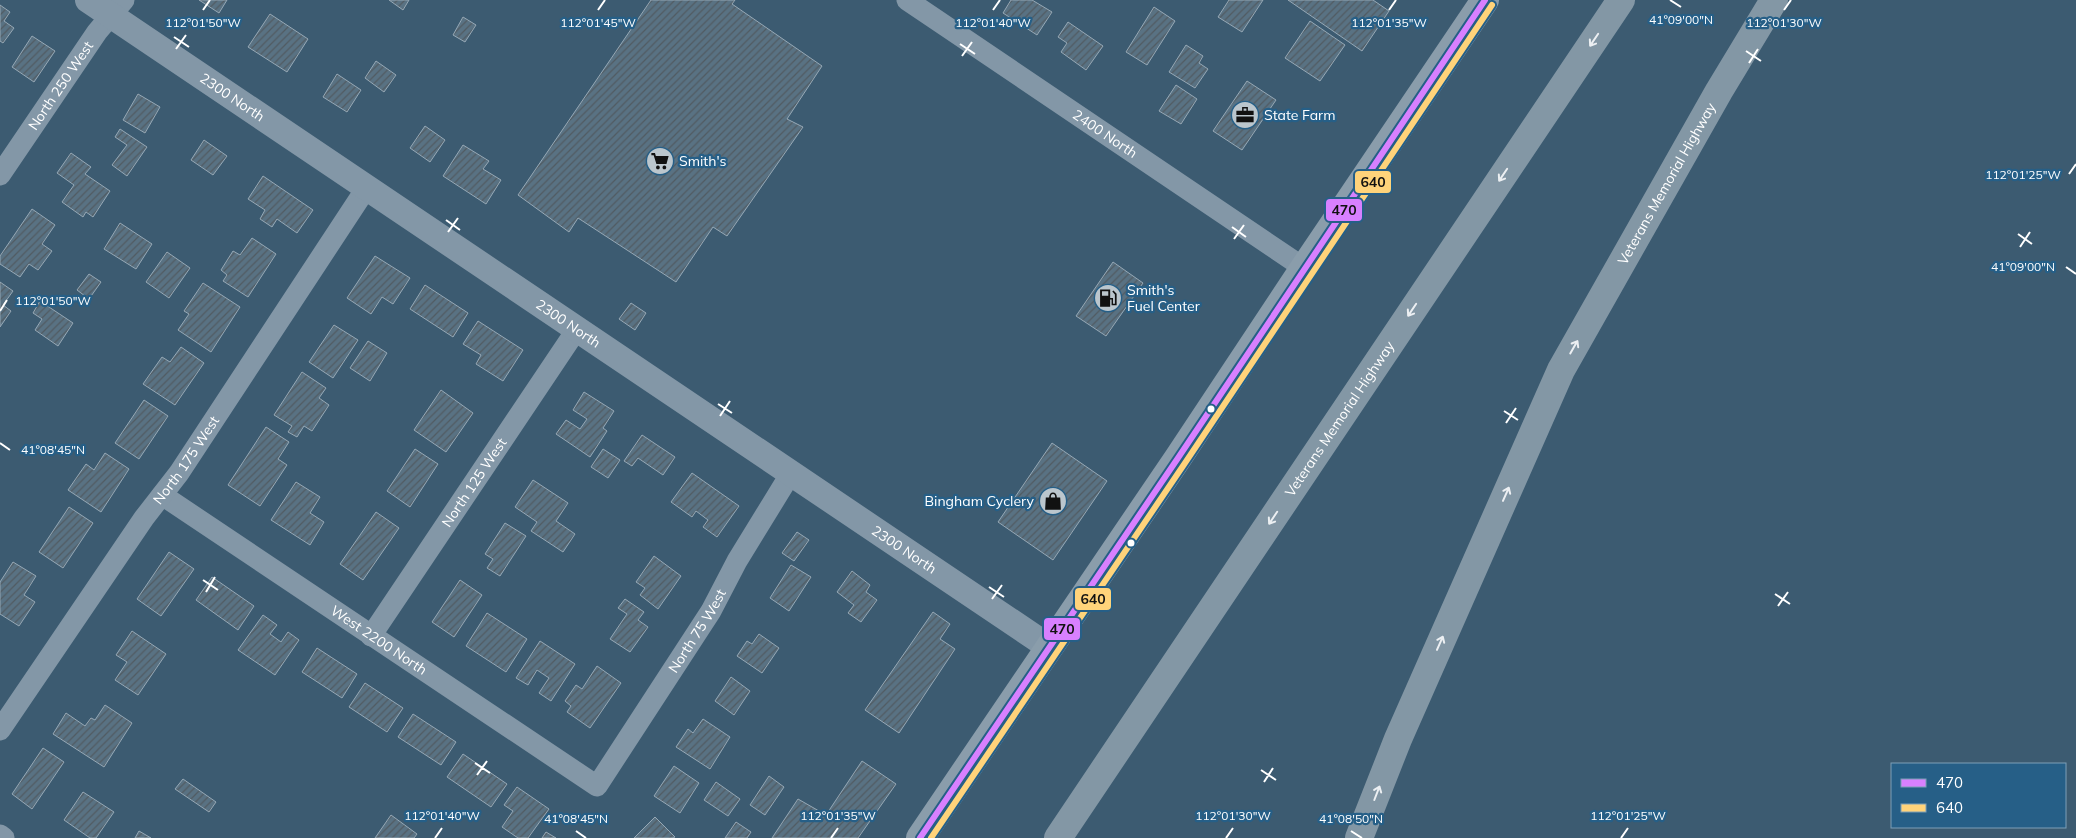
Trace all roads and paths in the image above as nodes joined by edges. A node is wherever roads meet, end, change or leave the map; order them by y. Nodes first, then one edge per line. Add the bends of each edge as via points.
1 (88, 0) edge
2 (907, 0) edge
3 (1485, 0) edge
4 (1621, 0) edge
5 (1774, 0) edge
6 (118, 8) edge
7 (0, 174) edge
8 (367, 187) junction
9 (1304, 268) junction
10 (577, 329) junction
11 (791, 473) junction
12 (162, 495) junction
13 (371, 636) junction
14 (1049, 647) junction
15 (0, 730) edge
16 (596, 786) joint
17 (0, 835) edge
18 (4, 838) edge
19 (920, 838) edge
20 (1058, 838) edge
21 (1359, 838) edge

1 - 6 street, 2300 North
2 - 9 street, 2400 North
3 - 9 main road
4 -> 20 highway, Veterans Memorial Highway
21 -> 5 highway, Veterans Memorial Highway via 1398,739 1561,370
6 - 7 street, North 250 West via 97,32
6 - 8 street, 2300 North
8 - 10 street, 2300 North
8 - 12 street, North 175 West via 179,474
9 - 14 main road
10 - 11 street, 2300 North
10 - 13 street, North 125 West
11 - 14 street, 2300 North
11 - 16 street, North 75 West via 737,561 711,611
12 - 13 street, West 2200 North
12 - 15 street, North 175 West
13 - 16 street, West 2200 North
14 - 19 main road
17 - 18 street

